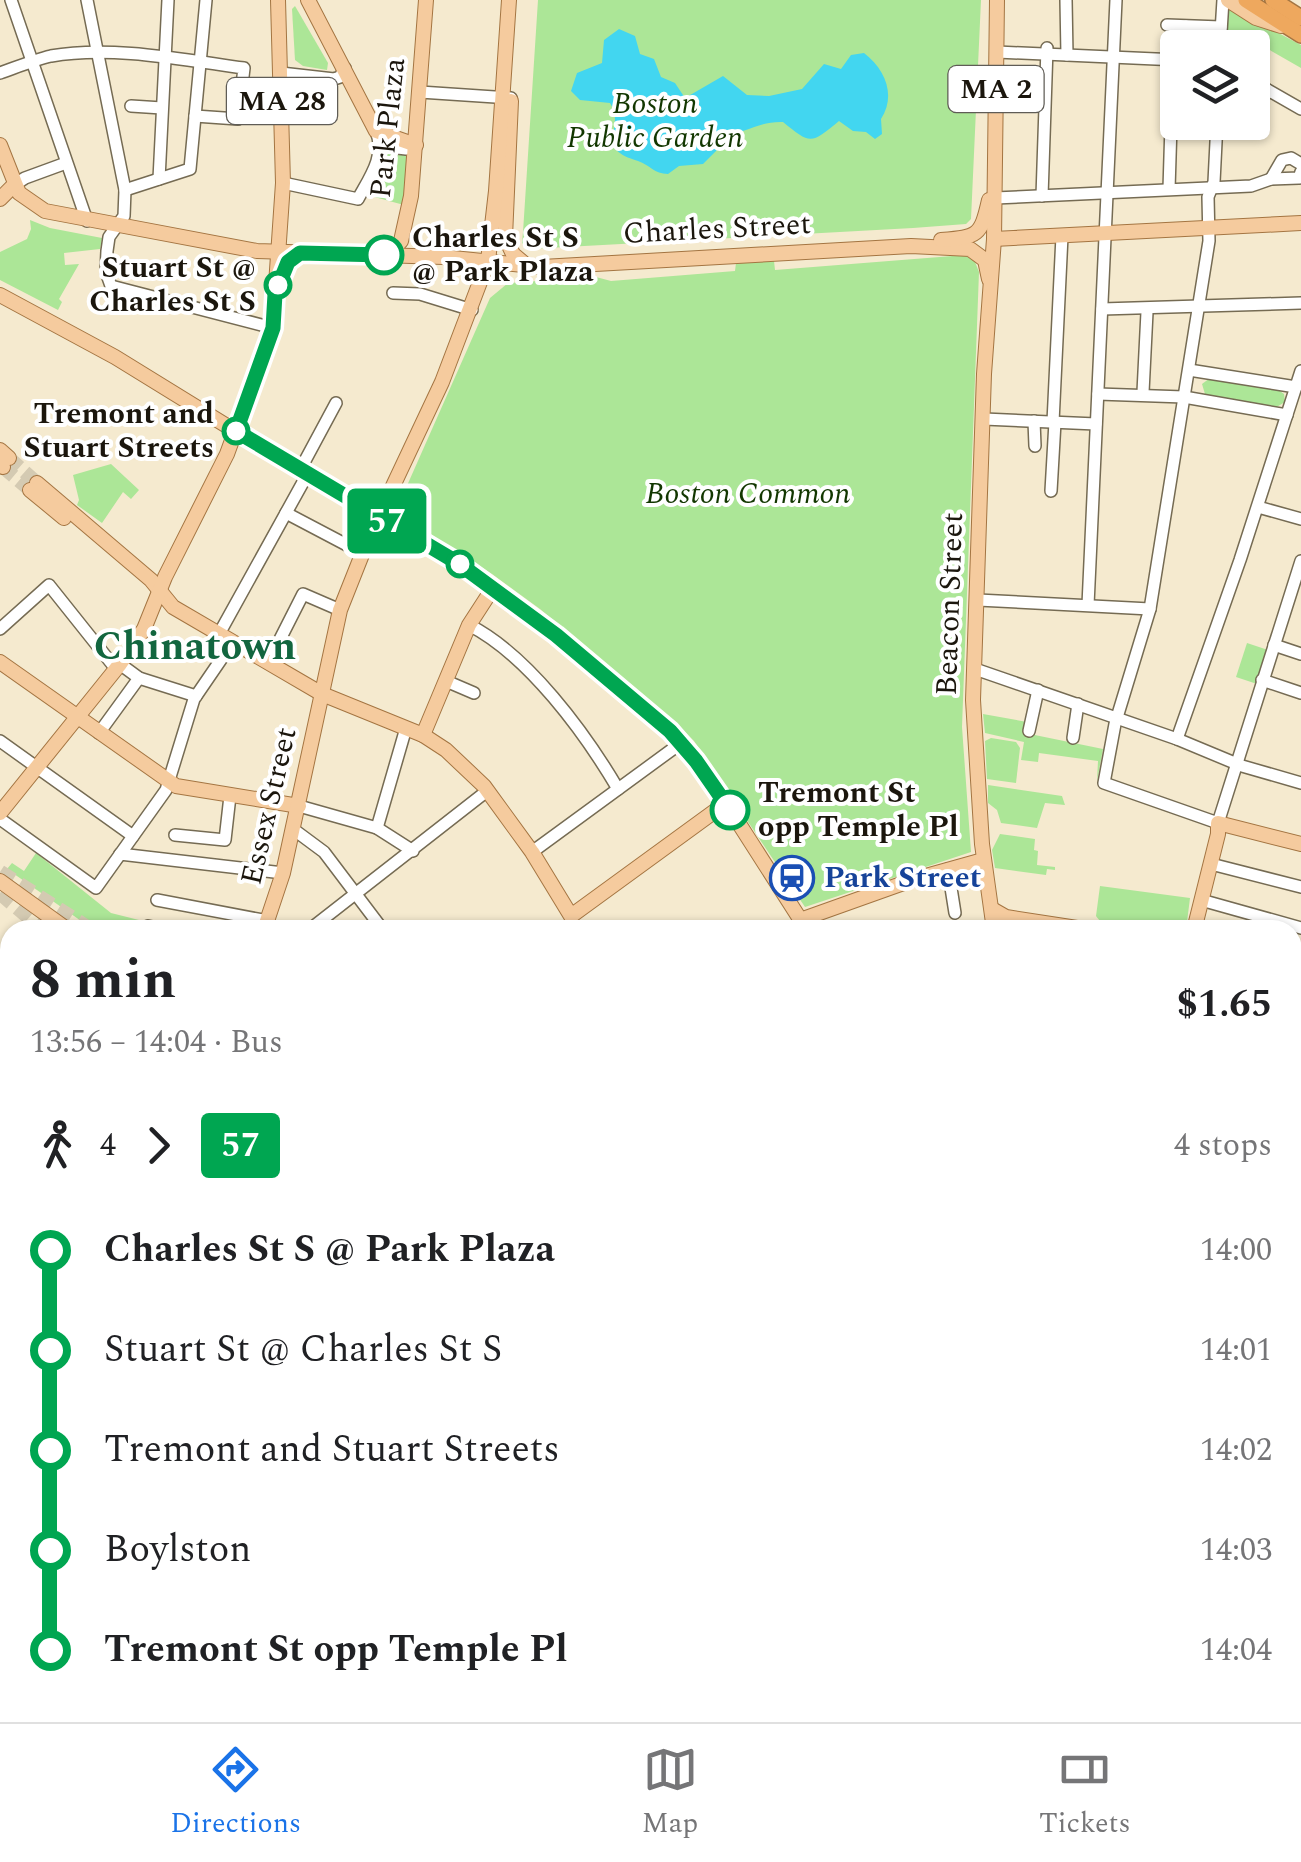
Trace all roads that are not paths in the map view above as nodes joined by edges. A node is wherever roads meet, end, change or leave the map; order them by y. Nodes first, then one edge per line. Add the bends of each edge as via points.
1 (12, 0) edge
2 (87, 0) edge
3 (168, 0) edge
4 (206, 0) edge
5 (308, 0) edge
6 (426, 0) edge
7 (508, 0) edge
8 (517, 0) edge
9 (997, 0) edge
10 (1066, 0) edge
11 (1116, 0) edge
12 (1226, 0) edge
13 (1246, 0) edge
14 (1273, 0) edge
15 (278, 1) edge
16 (1167, 25) dead end
17 (1186, 26) junction
18 (1222, 27) junction
19 (1297, 27) edge
20 (1186, 30) edge
21 (1222, 30) edge
22 (1047, 51) junction
23 (998, 52) junction
24 (96, 54) junction
25 (1067, 56) junction
26 (1112, 57) junction
27 (166, 58) junction
28 (1160, 59) edge
29 (32, 62) junction
30 (200, 62) junction
31 (345, 68) junction
32 (0, 73) edge
33 (282, 73) junction
34 (1270, 91) edge
35 (420, 92) junction
36 (507, 98) junction
37 (131, 106) dead end
38 (162, 108) junction
39 (1301, 109) edge
40 (195, 116) junction
41 (378, 138) junction
42 (1171, 140) edge
43 (1216, 140) edge
44 (0, 146) edge
45 (416, 146) junction
46 (66, 162) junction
47 (1300, 171) edge
48 (1271, 178) junction
49 (159, 179) junction
50 (994, 179) junction
51 (283, 183) junction
52 (14, 185) junction
53 (1212, 188) junction
54 (1169, 189) junction
55 (125, 190) junction
56 (1106, 193) junction
57 (1042, 196) junction
58 (0, 198) edge
59 (995, 198) junction
60 (280, 216) junction
61 (87, 221) junction
62 (1301, 223) edge
63 (117, 226) junction
64 (1210, 229) junction
65 (1105, 234) junction
66 (1062, 236) junction
67 (994, 240) junction
68 (974, 243) junction
69 (278, 252) junction
70 (300, 253) junction
71 (388, 255) junction
72 (488, 261) junction
73 (526, 265) junction
74 (989, 279) junction
75 (275, 294) junction
76 (393, 294) dead end
77 (0, 295) edge
78 (1301, 303) edge
79 (1198, 306) junction
80 (1102, 308) junction
81 (472, 310) junction
82 (1147, 312) dead end
83 (273, 328) junction
84 (1188, 370) junction
85 (1301, 371) edge
86 (1296, 388) junction
87 (1144, 392) dead end
88 (1098, 394) junction
89 (1184, 397) junction
90 (336, 403) dead end
91 (1287, 415) junction
92 (984, 419) junction
93 (1034, 421) junction
94 (1054, 422) junction
95 (1096, 424) junction
96 (236, 431) junction
97 (1035, 446) dead end
98 (303, 473) junction
99 (34, 486) tunnel mouth
100 (1051, 491) dead end
101 (1258, 507) junction
102 (286, 513) junction
103 (380, 517) junction
104 (1301, 520) edge
105 (362, 552) junction
106 (1301, 562) edge
107 (492, 588) junction
108 (159, 593) junction
109 (978, 600) junction
110 (1295, 604) edge
111 (1088, 605) junction
112 (1150, 609) junction
113 (340, 610) junction
114 (469, 625) junction
115 (0, 629) edge
116 (226, 638) junction
117 (1274, 645) junction
118 (1301, 654) edge
119 (0, 662) edge
120 (268, 663) junction
121 (118, 666) junction
122 (975, 669) junction
123 (139, 678) junction
124 (1262, 680) junction
125 (446, 681) junction
126 (1038, 690) junction
127 (474, 693) dead end
128 (1301, 693) edge
129 (322, 694) junction
130 (196, 696) junction
131 (1078, 704) junction
132 (77, 717) junction
133 (1117, 719) junction
134 (406, 728) junction
135 (1030, 731) dead end
136 (99, 733) junction
137 (423, 735) junction
138 (1073, 738) dead end
139 (1177, 739) junction
140 (0, 741) edge
141 (681, 743) junction
142 (1237, 764) junction
143 (37, 768) junction
144 (168, 782) junction
145 (1301, 783) edge
146 (618, 789) junction
147 (487, 791) junction
148 (230, 796) junction
149 (726, 803) junction
150 (299, 806) junction
151 (0, 816) edge
152 (1218, 823) junction
153 (377, 828) junction
154 (293, 829) junction
155 (175, 835) dead end
156 (134, 836) junction
157 (1301, 844) edge
158 (413, 851) junction
159 (532, 852) junction
160 (120, 854) junction
161 (984, 860) junction
162 (1210, 864) junction
163 (948, 869) junction
164 (284, 873) junction
165 (0, 881) edge
166 (1301, 888) edge
167 (356, 895) junction
168 (157, 900) dead end
169 (1201, 900) junction
170 (992, 909) junction
171 (954, 913) dead end
172 (53, 920) edge
173 (244, 920) edge
174 (268, 920) edge
175 (323, 920) edge
176 (375, 920) edge
177 (801, 920) edge
178 (817, 920) edge
179 (993, 920) edge
180 (1020, 920) edge
181 (1196, 920) edge
182 (1272, 920) edge

1 - 29 street
2 - 24 street
3 - 27 street
4 - 30 street
5 - 31 main road
6 - 35 main road, Park Plaza
7 - 36 main road
8 - 36 main road
9 - 23 main road, Beacon Street / MA 2
10 - 25 street
11 - 26 street
12 - 18 street
12 - 19 main road via 1256,18
13 - 19 highway
14 - 19 highway
15 - 33 main road, MA 28
16 - 17 street
17 - 18 street
17 - 20 street
18 - 21 street
22 - 23 street
22 - 25 street
22 - 57 street
23 - 50 main road, Beacon Street / MA 2
24 - 27 street
24 - 29 street
24 - 55 street
25 - 26 street
26 - 28 street
26 - 56 street
27 - 30 street
27 - 38 street
29 - 32 street
29 - 46 street
30 - 40 street
30 - 40 street via 244,68 238,119
31 - 33 street via 334,80
31 - 41 main road
33 - 51 main road, MA 28
34 - 39 street
35 - 36 street
35 - 45 main road, Park Plaza
36 - 72 main road, Essex Street
36 - 73 main road via 505,237
37 - 38 street
38 - 49 street
40 - 49 street via 191,168
41 - 45 main road
41 - 51 street via 380,156 358,199
42 - 54 street
43 - 53 street
44 - 52 main road
45 - 71 main road, Park Plaza via 402,237
46 - 52 street
46 - 61 street
47 - 48 street
47 - 48 street via 1291,158 1282,160
48 - 53 street
49 - 55 street
50 - 59 main road, Beacon Street
50 - 68 main road, Beacon Street / MA 2
51 - 60 main road, MA 28
52 - 58 main road
52 - 61 main road, Charles Street via 37,208
53 - 54 street
53 - 64 street
54 - 56 street
55 - 63 street
56 - 57 street
56 - 65 street
57 - 59 street
59 - 67 main road, Beacon Street
60 - 69 main road
60 - 70 main road via 283,236
61 - 63 main road, Charles Street
62 - 64 main road
63 - 69 main road, Charles Street
63 - 83 street via 106,254 111,286
64 - 65 main road
64 - 79 street
65 - 66 main road
65 - 80 street
66 - 67 main road
66 - 94 street
67 - 74 main road, Beacon Street
68 - 73 main road, Charles Street
68 - 74 main road, Beacon Street
69 - 70 main road, Charles Street
69 - 75 main road
70 - 71 main road, Charles Street
70 - 75 main road via 285,266
71 - 72 main road, Charles Street
72 - 73 main road, Charles Street
72 - 81 main road, Essex Street
74 - 92 main road, Beacon Street
75 - 83 main road
76 - 81 street via 420,294
77 - 96 main road
78 - 79 street
79 - 80 street
79 - 84 street
80 - 88 street
81 - 103 main road, Essex Street
82 - 87 street
83 - 96 main road
84 - 86 street
84 - 89 street
85 - 86 street
86 - 91 street
88 - 89 street
88 - 95 street
89 - 91 street
89 - 112 street
90 - 98 street
91 - 101 street
92 - 93 street
92 - 109 main road, Beacon Street
93 - 94 street
93 - 97 street
94 - 95 street
94 - 100 street
95 - 111 street
96 - 98 main road
96 - 108 main road
98 - 102 street
98 - 103 main road
99 - 108 main road via 152,580
101 - 104 street
101 - 139 street
102 - 105 street
102 - 116 street
103 - 105 main road, Essex Street
103 - 107 main road
105 - 113 main road, Essex Street
106 - 110 street
107 - 114 main road
107 - 141 main road
108 - 116 main road
108 - 121 main road via 149,599
109 - 111 street
109 - 122 main road, Beacon Street
110 - 117 street
111 - 112 street
112 - 133 street
113 - 120 street via 303,594
113 - 129 main road, Essex Street
114 - 125 main road
114 - 146 street via 550,695
115 - 121 street via 49,585
116 - 120 main road
116 - 130 street
117 - 118 street
117 - 124 street
119 - 132 main road
120 - 129 main road
121 - 123 street
121 - 132 main road
122 - 126 street
122 - 161 main road, Beacon Street
123 - 130 street
123 - 136 street
124 - 128 street
124 - 142 street
125 - 127 street
125 - 137 main road
126 - 131 street
126 - 135 street
129 - 134 main road
129 - 150 main road, Essex Street
130 - 144 street
131 - 133 street
131 - 138 street
132 - 136 main road
132 - 143 main road
133 - 139 street
133 - 152 street via 1104,783
134 - 137 main road
134 - 153 street
136 - 144 main road
137 - 147 main road
139 - 142 street
140 - 143 street
141 - 146 street
141 - 149 main road
142 - 145 street
142 - 152 street
143 - 151 main road
143 - 156 street
144 - 148 main road
144 - 156 street
146 - 159 street
147 - 158 street
147 - 159 main road
148 - 150 main road
148 - 155 street via 225,840
149 - 159 main road via 571,916
149 - 177 main road
150 - 153 street
150 - 154 main road, Essex Street
151 - 160 street via 96,888
152 - 157 main road
152 - 162 main road
153 - 158 street
154 - 164 main road, Essex Street
154 - 167 street via 324,852
156 - 160 street
158 - 167 street
160 - 164 street
161 - 163 main road
161 - 170 main road, Beacon Street
162 - 166 street
162 - 169 main road
163 - 171 street
163 - 178 main road
164 - 174 main road, Essex Street
165 - 172 main road
167 - 175 street
167 - 176 street
168 - 173 street
169 - 181 main road
169 - 182 street
170 - 179 main road, Beacon Street
170 - 180 main road

